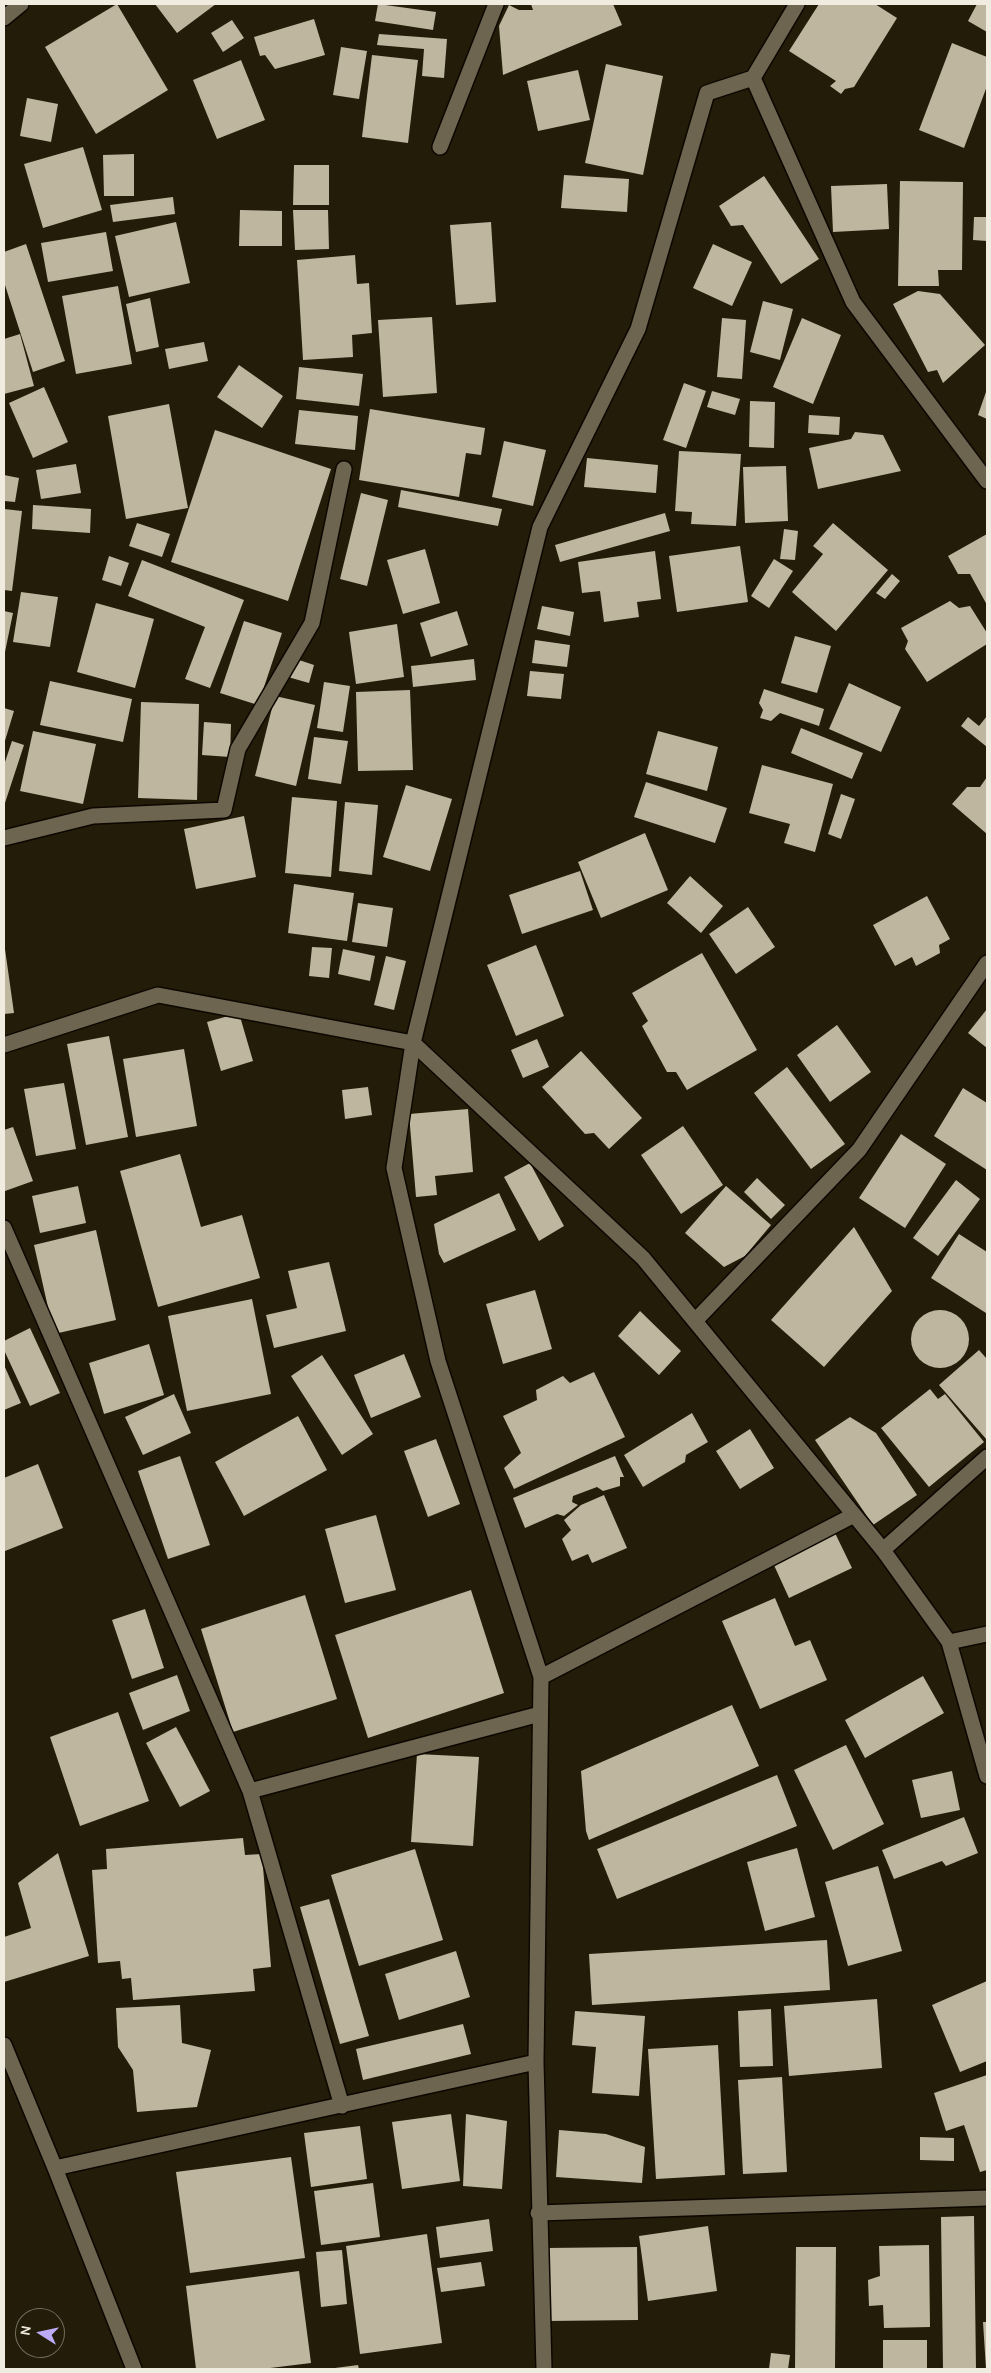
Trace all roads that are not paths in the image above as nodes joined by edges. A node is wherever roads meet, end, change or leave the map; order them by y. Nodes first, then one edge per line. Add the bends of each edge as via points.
1 (22, 4) edge
2 (496, 4) edge
3 (797, 4) edge
4 (4, 18) edge
5 (753, 78) junction
6 (440, 147) dead end
7 (344, 469) dead end
8 (987, 481) edge
9 (4, 838) edge
10 (987, 962) edge
11 (413, 1043) junction
12 (4, 1045) edge
13 (4, 1228) edge
14 (695, 1321) junction
15 (987, 1457) edge
16 (854, 1515) junction
17 (883, 1550) junction
18 (987, 1634) edge
19 (949, 1642) junction
20 (541, 1677) junction
21 (540, 1714) junction
22 (987, 1776) edge
23 (250, 1791) junction
24 (6, 2055) edge
25 (536, 2062) junction
26 (342, 2106) junction
27 (55, 2168) junction
28 (987, 2198) edge
29 (538, 2213) junction
30 (134, 2369) edge
31 (544, 2369) edge

1 - 4 street
2 - 6 street
3 - 5 street
5 - 8 street via 853,302
5 - 11 street via 707,94 638,330 540,527
7 - 9 street via 312,623 238,749 224,810 93,816
10 - 14 street via 859,1150
11 - 12 street via 158,995
11 - 14 street via 644,1258
11 - 20 street via 394,1168 438,1361
13 - 23 street
14 - 16 street
15 - 17 street
16 - 17 street
16 - 20 street
17 - 19 street
18 - 19 street
19 - 22 street
20 - 21 street
21 - 23 street
21 - 25 street
23 - 26 street
24 - 27 street
25 - 26 street
25 - 29 street
26 - 27 street
27 - 30 street
28 - 29 street
29 - 31 street

